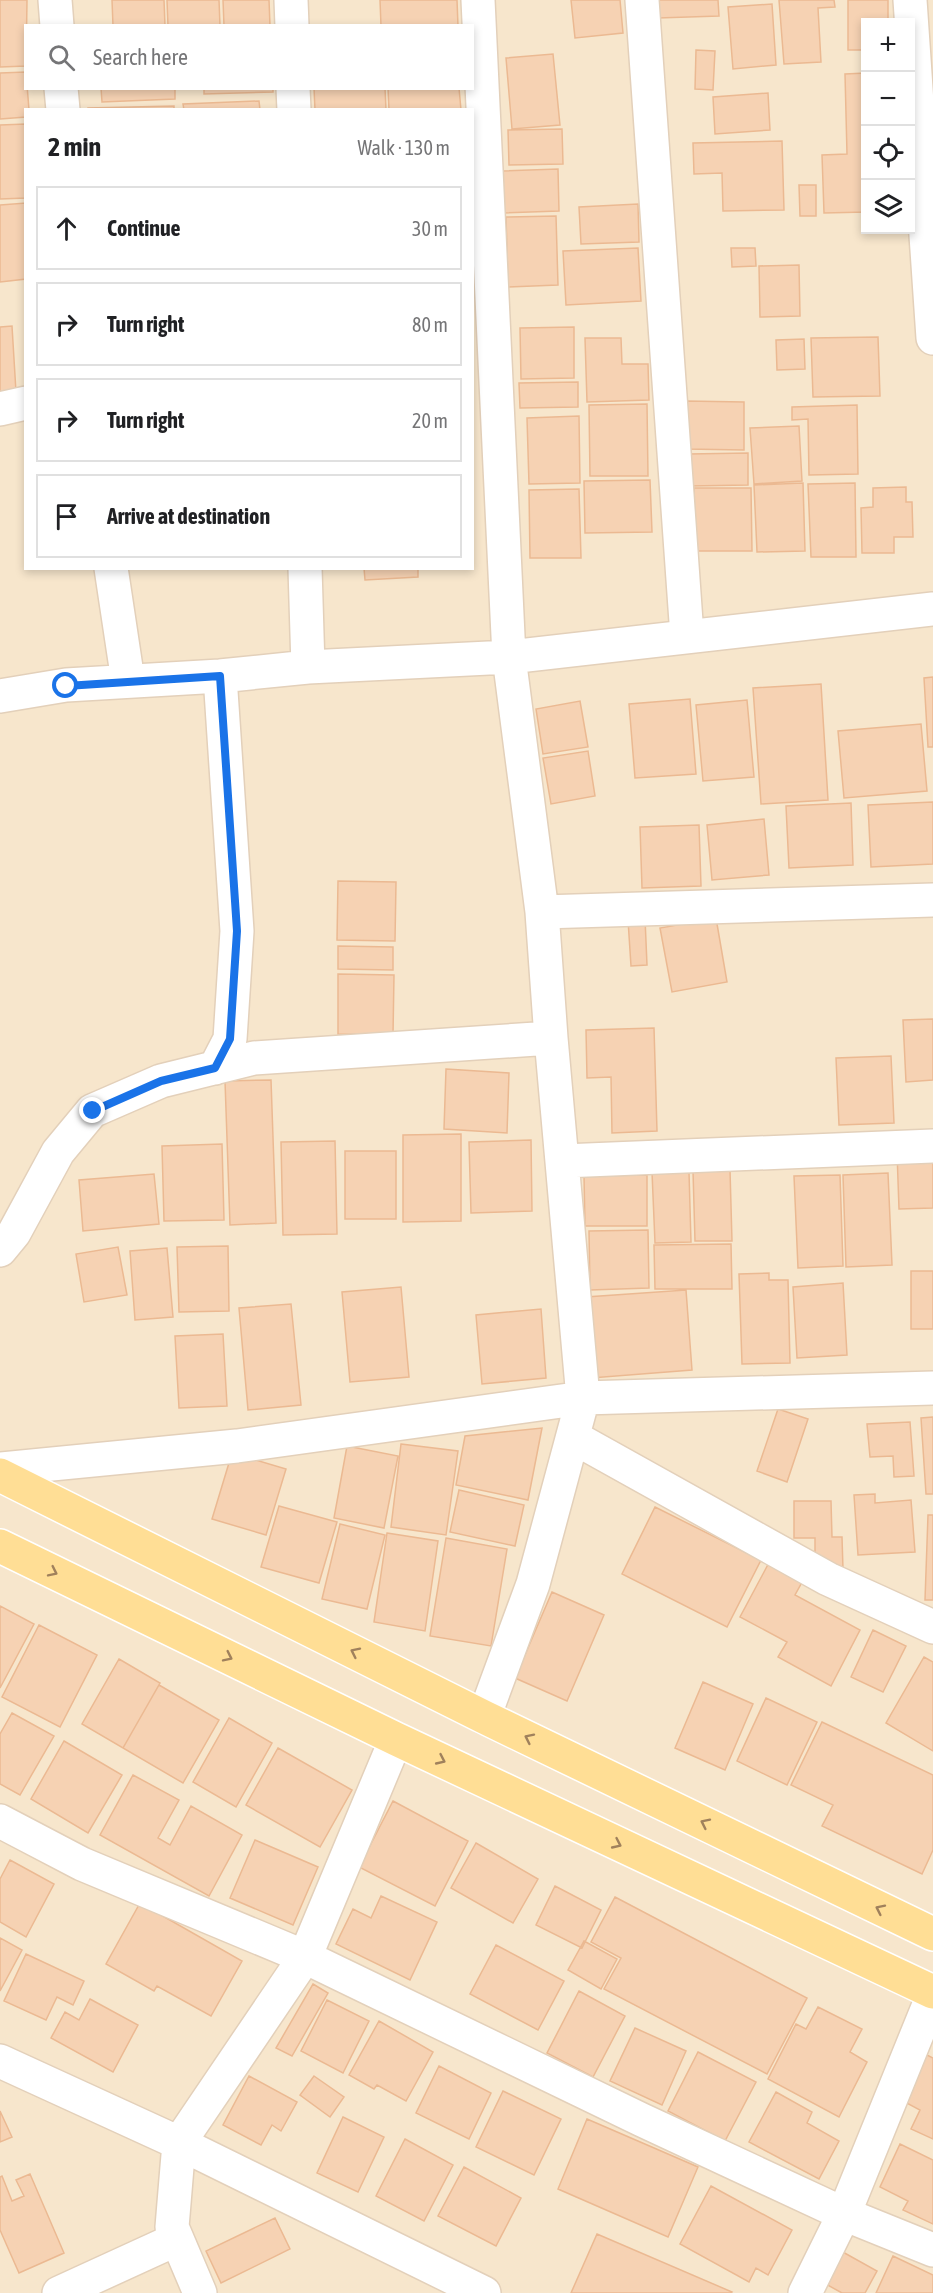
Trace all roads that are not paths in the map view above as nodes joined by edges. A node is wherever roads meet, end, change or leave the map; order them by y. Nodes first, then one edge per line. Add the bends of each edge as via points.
1 (55, 0) edge
2 (291, 0) edge
3 (478, 0) edge
4 (642, 0) edge
5 (910, 0) edge
6 (57, 24) edge
7 (292, 24) edge
8 (61, 90) edge
9 (293, 90) edge
10 (63, 108) edge
11 (294, 108) edge
12 (933, 338) edge
13 (24, 403) edge
14 (0, 409) edge
15 (111, 570) edge
16 (305, 570) edge
17 (933, 609) edge
18 (687, 636) junction
19 (509, 657) junction
20 (308, 667) junction
21 (220, 676) junction
22 (128, 681) junction
23 (0, 696) edge
24 (933, 900) edge
25 (543, 912) junction
26 (551, 1038) junction
27 (215, 1068) junction
28 (933, 1146) edge
29 (563, 1161) junction
30 (5, 1233) edge
31 (933, 1388) edge
32 (583, 1398) junction
33 (573, 1437) junction
34 (0, 1469) edge
35 (0, 1476) edge
36 (0, 1546) edge
37 (933, 1627) edge
38 (484, 1717) junction
39 (396, 1739) junction
40 (0, 1821) edge
41 (933, 1934) edge
42 (305, 1957) junction
43 (933, 1994) edge
44 (0, 2061) edge
45 (179, 2143) junction
46 (844, 2214) junction
47 (177, 2239) junction
48 (933, 2250) edge
49 (59, 2293) edge
50 (200, 2293) edge
51 (484, 2293) edge
52 (805, 2293) edge

1 - 6 street
2 - 7 street
3 - 19 street
4 - 18 street
5 - 12 street
8 - 10 street
9 - 11 street
13 - 14 street
15 - 22 street
16 - 20 street
17 - 18 street
18 - 19 street
19 - 20 street
19 - 25 street
20 - 21 street
21 - 22 street
21 - 27 street via 237,931 230,1039
22 - 23 street
24 - 25 street
25 - 26 street
26 - 27 street via 254,1058
26 - 29 street
27 - 30 street via 161,1081 93,1111 58,1152
28 - 29 street
29 - 32 street
31 - 32 street
32 - 33 street
32 - 34 street via 237,1446
33 - 37 street via 828,1579
33 - 38 street via 533,1584
38 -> 35 main road
36 -> 39 main road
41 -> 38 main road
39 - 42 street
39 -> 43 main road
40 - 42 street via 82,1864
42 - 45 street
42 - 46 street
43 - 46 street
44 - 45 street
45 - 47 street via 172,2227
45 - 51 street
46 - 48 street
46 - 52 street
47 - 49 street
47 - 50 street

